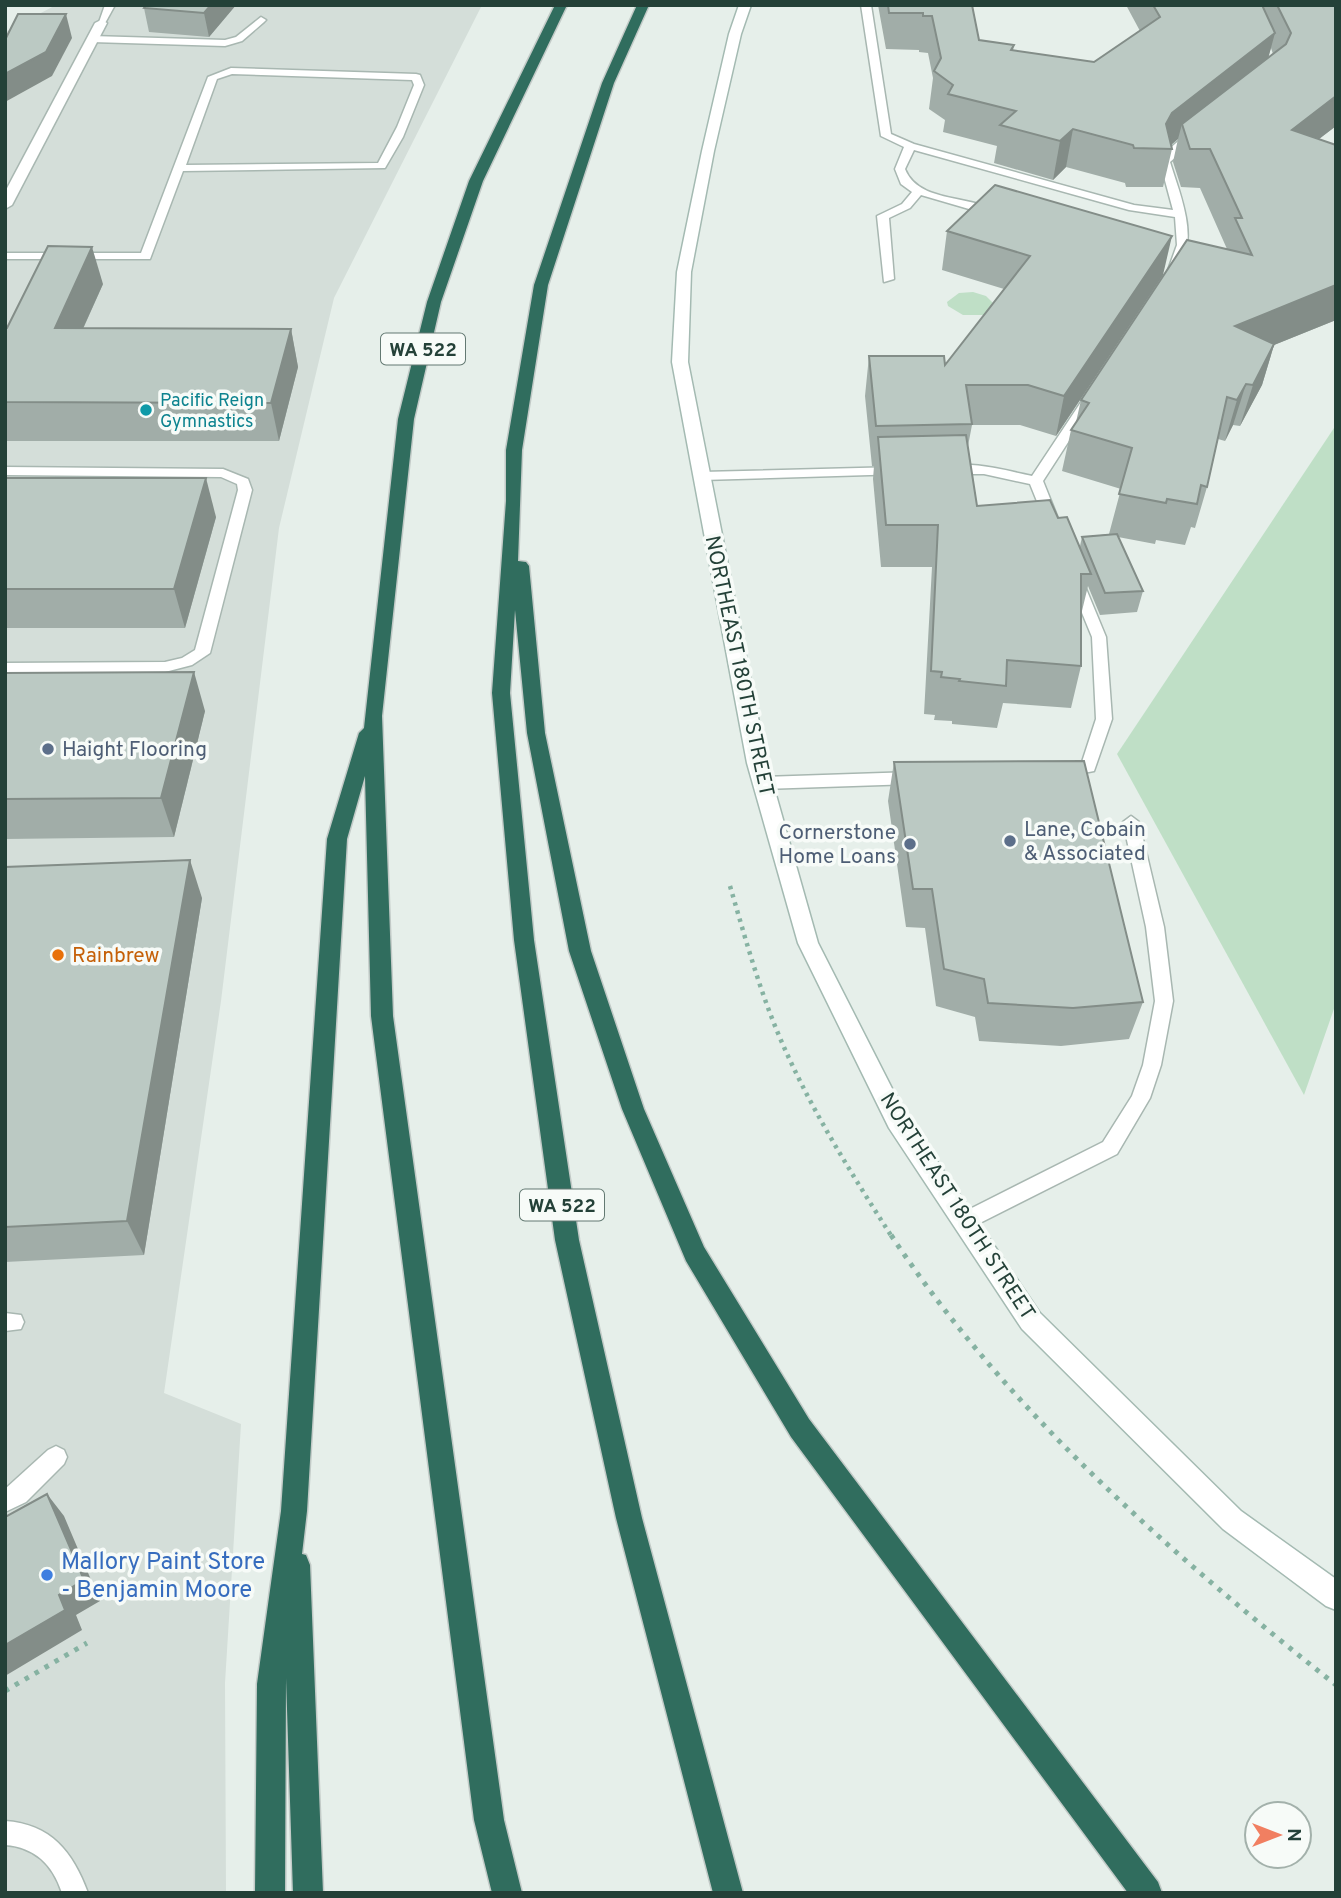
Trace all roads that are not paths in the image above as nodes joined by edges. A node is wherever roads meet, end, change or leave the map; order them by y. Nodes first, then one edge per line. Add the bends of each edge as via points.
1 (110, 5) edge
2 (561, 5) edge
3 (643, 5) edge
4 (745, 5) edge
5 (866, 5) edge
6 (261, 20) dead end
7 (101, 23) joint
8 (92, 39) junction
9 (1209, 124) edge
10 (910, 146) junction
11 (179, 168) junction
12 (919, 191) junction
13 (5, 205) edge
14 (1180, 214) junction
15 (1009, 218) edge
16 (5, 256) edge
17 (1170, 270) edge
18 (888, 279) dead end
19 (1095, 391) edge
20 (5, 471) edge
21 (702, 476) junction
22 (1036, 481) junction
23 (514, 501) junction
24 (1060, 541) edge
25 (1070, 565) edge
26 (5, 668) edge
27 (373, 716) junction
28 (1045, 774) edge
29 (922, 778) edge
30 (762, 783) junction
31 (1131, 822) dead end
32 (965, 1222) junction
33 (56, 1457) dead end
34 (5, 1502) edge
35 (294, 1511) junction
36 (1336, 1596) edge
37 (5, 1833) edge
38 (75, 1893) edge
39 (270, 1893) edge
40 (308, 1893) edge
41 (507, 1893) edge
42 (728, 1893) edge
43 (1147, 1893) edge

1 - 7 lane
2 - 27 highway, WA 522 via 476,181 434,302 406,419
3 - 23 highway, WA 522 via 608,83 541,285 514,450
4 - 21 main road, NORTHEAST 180TH STREET via 708,151 684,272 680,362
5 - 10 lane via 886,136
6 - 8 lane via 239,39 225,43
7 - 8 main road
8 - 13 main road
9 - 14 lane via 1165,162
10 - 12 lane via 900,169 905,182
10 - 14 lane via 1133,208
11 - 11 lane via 213,76 231,71 418,80 405,122 381,166
11 - 16 lane via 146,257
12 - 15 lane
12 - 18 lane via 906,206 883,216
14 - 17 lane via 1184,239
19 - 22 lane
20 - 26 lane via 223,474 243,482 246,491 205,649 197,657 165,667
21 - 22 lane via 985,470
21 - 30 main road, NORTHEAST 180TH STREET
22 - 24 lane
23 - 42 highway, WA 522 via 501,693 524,940 567,1240 629,1518
23 - 43 highway via 536,733 580,951 633,1110 695,1253 800,1428
25 - 28 lane via 1099,637 1104,719 1088,767
27 - 35 highway via 337,839
27 - 41 highway, WA 522 via 383,1016 489,1820
29 - 30 lane
30 - 32 main road, NORTHEAST 180TH STREET via 808,943 897,1121
31 - 32 lane via 1155,927 1164,1001 1141,1098 1110,1148
32 - 36 main road, NORTHEAST 180TH STREET via 1031,1321 1232,1520
33 - 34 lane
35 - 39 highway via 271,1684
35 - 40 highway
37 - 38 lane via 18,1833 47,1845 68,1871

